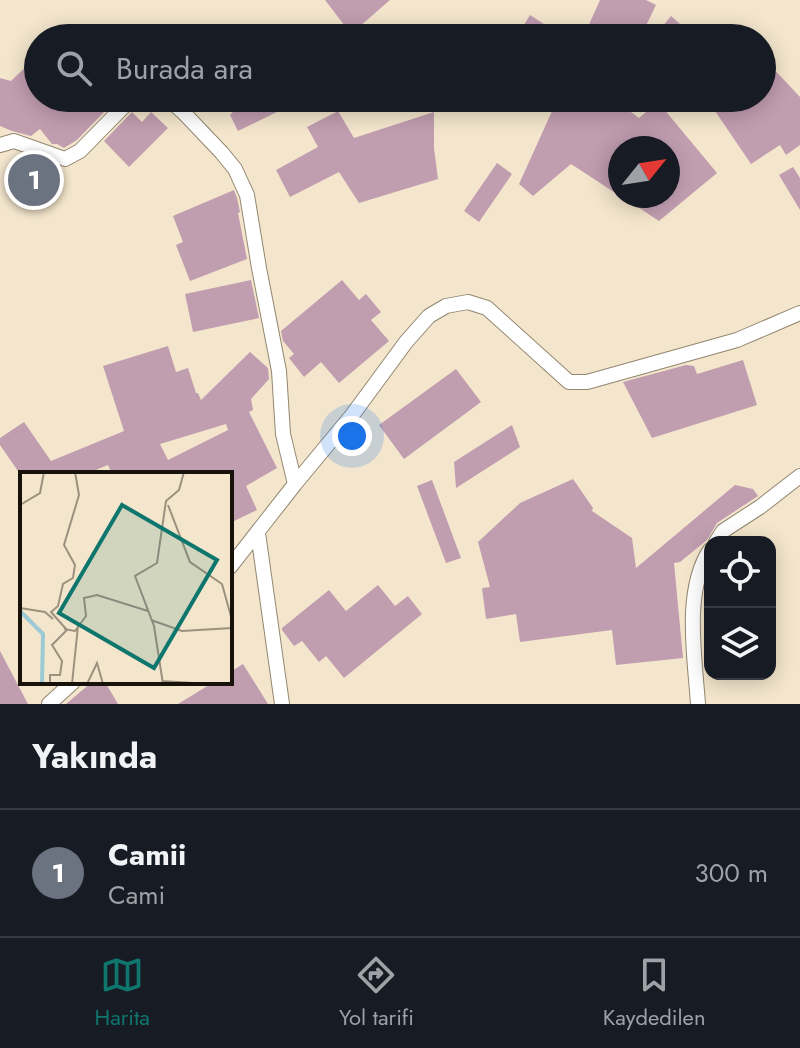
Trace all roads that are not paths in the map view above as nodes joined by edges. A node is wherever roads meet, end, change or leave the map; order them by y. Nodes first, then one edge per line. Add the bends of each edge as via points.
1 (118, 112) edge
2 (183, 112) edge
3 (0, 145) edge
4 (800, 313) edge
5 (800, 476) edge
6 (295, 484) junction
7 (258, 533) junction
8 (720, 536) edge
9 (704, 559) edge
10 (232, 565) edge
11 (71, 684) edge
12 (49, 704) edge
13 (282, 704) edge
14 (698, 704) edge

1 - 3 street via 65,159 14,141
2 - 6 street via 235,169 247,195
4 - 6 street via 737,340 587,382 569,382 487,308 468,302 446,306 406,342
5 - 8 street
6 - 7 street
7 - 10 street
7 - 13 street
9 - 14 street via 693,607
11 - 12 street

